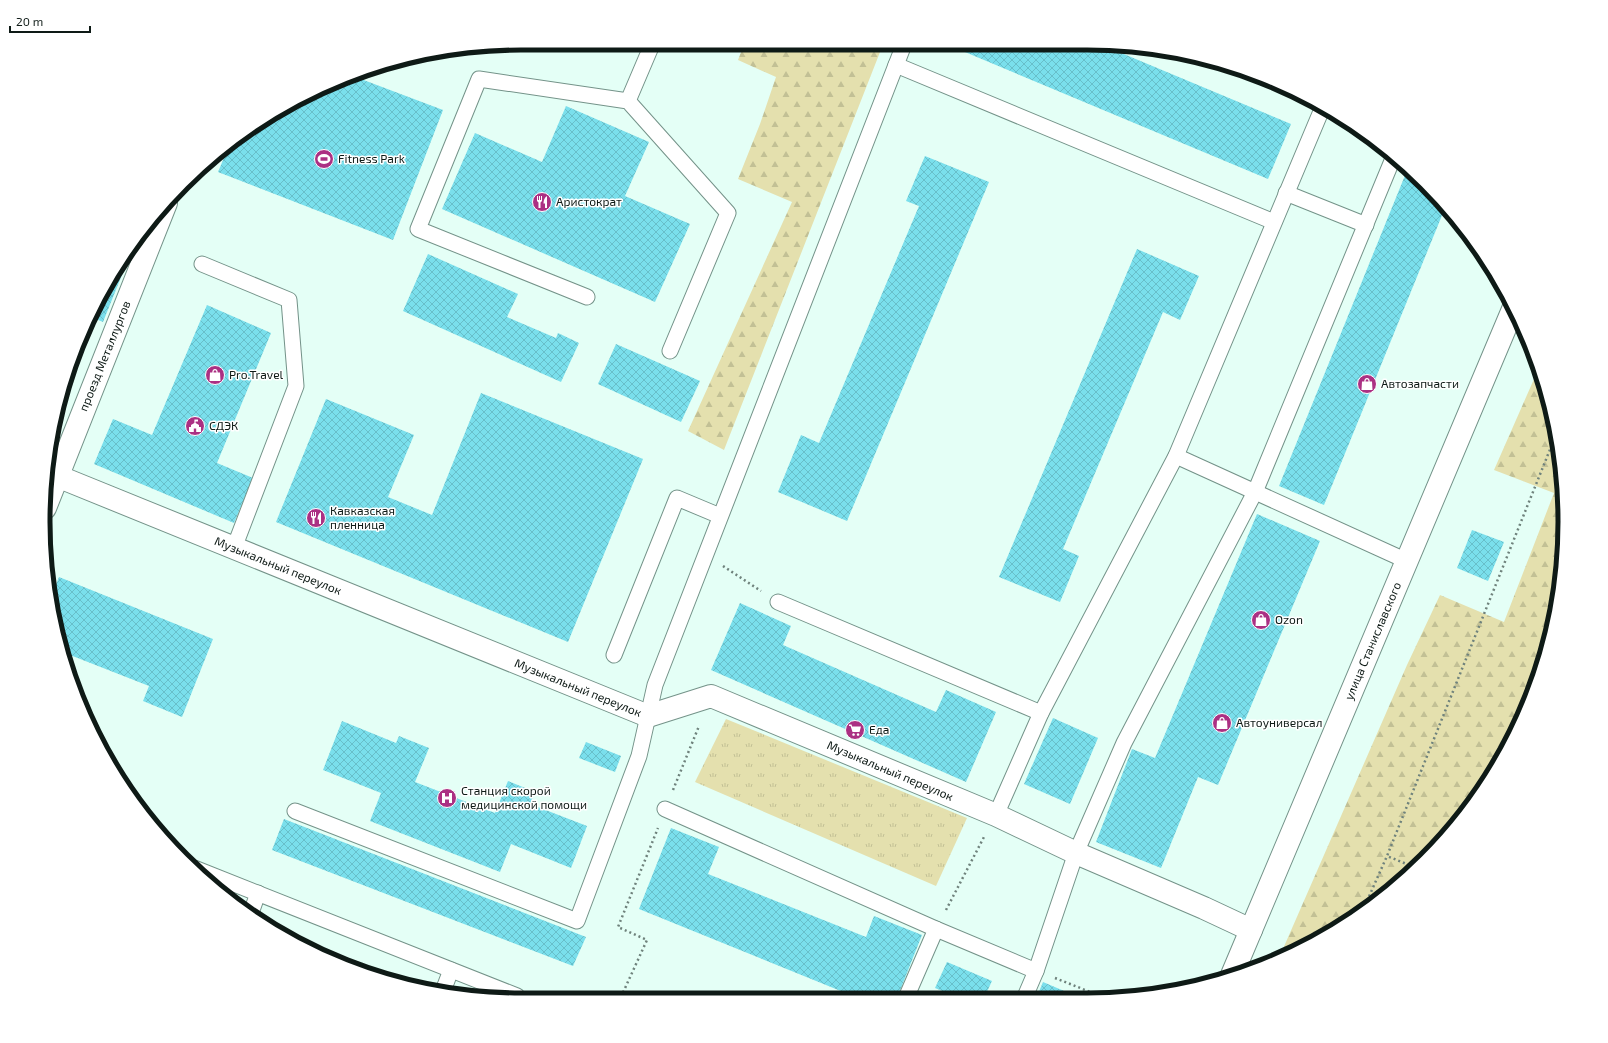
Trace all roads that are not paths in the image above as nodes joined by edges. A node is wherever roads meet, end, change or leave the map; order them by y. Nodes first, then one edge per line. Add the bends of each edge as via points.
1 (650, 50) edge
2 (902, 50) edge
3 (896, 66) junction
4 (628, 102) junction
5 (1320, 112) edge
6 (1391, 162) edge
7 (1286, 193) junction
8 (159, 220) edge
9 (1274, 222) junction
10 (1366, 225) junction
11 (202, 264) dead end
12 (587, 297) dead end
13 (1510, 316) edge
14 (670, 351) dead end
15 (1176, 456) junction
16 (57, 476) junction
17 (51, 492) edge
18 (1255, 492) junction
19 (720, 516) junction
20 (234, 548) junction
21 (1407, 561) junction
22 (778, 602) road end
23 (614, 655) dead end
24 (1041, 713) junction
25 (648, 716) junction
26 (665, 809) dead end
27 (295, 810) dead end
28 (996, 815) junction
29 (1076, 853) junction
30 (208, 874) edge
31 (258, 893) junction
32 (252, 909) edge
33 (936, 929) junction
34 (1251, 930) junction
35 (1235, 969) edge
36 (451, 970) junction
37 (1036, 971) junction
38 (445, 986) edge
39 (507, 993) edge
40 (908, 993) edge
41 (1027, 993) edge

1 - 4 lane
2 - 3 lane
3 - 9 lane
3 - 19 lane
4 - 12 lane via 479,79 418,229
4 - 14 lane via 728,213
5 - 7 lane
6 - 10 lane
7 - 9 lane
7 - 10 lane
8 - 16 street, проезд Металлургов
9 - 15 lane
10 - 18 lane
11 - 20 lane via 290,300 296,386
13 - 21 street, улица Станиславского
15 - 18 lane
15 - 24 lane
16 - 17 street, проезд Металлургов
16 - 20 street, Музыкальный переулок
18 - 21 lane
18 - 29 lane via 1124,743
19 - 23 lane via 677,498
19 - 25 lane via 655,685
20 - 25 street, Музыкальный переулок
21 - 34 street, улица Станиславского
22 - 24 lane
24 - 28 lane
25 - 27 lane via 639,756 577,921
25 - 28 street, Музыкальный переулок via 711,696
26 - 33 lane
28 - 29 street, Музыкальный переулок
29 - 34 street, Музыкальный переулок
29 - 37 lane
30 - 31 lane
31 - 32 lane
31 - 36 lane
33 - 37 lane
33 - 40 lane
34 - 35 street, улица Станиславского
36 - 38 lane
36 - 39 lane
37 - 41 lane

